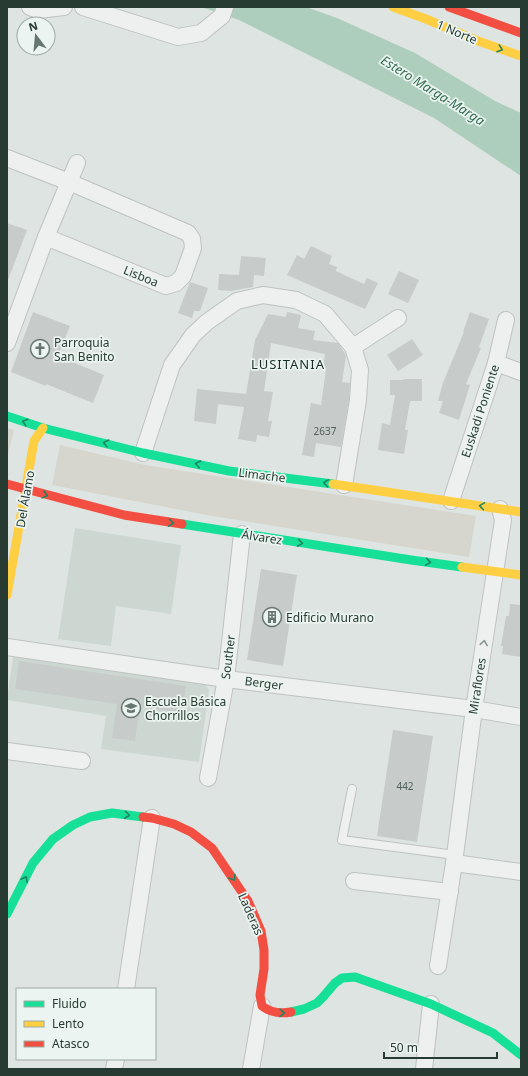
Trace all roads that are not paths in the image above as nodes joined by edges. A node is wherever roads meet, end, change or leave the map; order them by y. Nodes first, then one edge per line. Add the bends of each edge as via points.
1 (30, 7) edge
2 (64, 7) edge
3 (83, 7) edge
4 (394, 7) edge
5 (449, 7) edge
6 (224, 12) edge
7 (488, 13) edge
8 (521, 33) edge
9 (478, 41) junction
10 (521, 56) edge
11 (7, 158) edge
12 (77, 163) dead end
13 (69, 182) junction
14 (46, 237) junction
15 (398, 318) dead end
16 (506, 320) dead end
17 (7, 343) edge
18 (353, 347) junction
19 (496, 363) junction
20 (521, 372) edge
21 (7, 416) edge
22 (43, 428) junction
23 (143, 453) junction
24 (7, 484) edge
25 (344, 485) junction
26 (26, 490) junction
27 (451, 501) junction
28 (500, 509) junction
29 (521, 512) edge
30 (242, 534) junction
31 (495, 572) junction
32 (521, 575) edge
33 (7, 595) edge
34 (7, 647) edge
35 (226, 678) junction
36 (474, 709) junction
37 (521, 717) edge
38 (7, 751) edge
39 (82, 761) dead end
40 (208, 778) dead end
41 (352, 789) dead end
42 (152, 818) junction
43 (455, 859) junction
44 (521, 872) edge
45 (354, 881) dead end
46 (450, 892) junction
47 (7, 914) edge
48 (438, 966) dead end
49 (126, 988) edge
50 (431, 1004) junction
51 (262, 1006) junction
52 (521, 1055) edge
53 (251, 1069) edge
54 (424, 1069) edge

1 - 2 street via 38,10
3 - 6 street via 178,37 201,33
4 - 9 main road, 1 Norte
5 - 7 main road, 1 Norte
7 - 8 main road, 1 Norte
7 - 9 street
9 -> 10 main road, 1 Norte
11 - 13 street, Lisboa
12 - 13 street
13 - 14 street
13 - 14 street, Lisboa via 188,233 193,248 183,276 176,284 166,286
14 - 17 street
15 - 18 street
16 - 19 street, Euskadi Poniente
18 - 23 street via 325,314 296,300 263,295 237,301 192,335 172,365
18 - 25 street via 360,370 358,400
19 - 20 street
19 - 27 street, Euskadi Poniente
22 -> 21 main road, Limache
23 -> 22 main road, Limache
22 - 26 main road, Del Álamo via 34,441
25 -> 23 main road, Limache via 229,471
24 - 26 main road, Álvarez
25 - 27 main road, Limache
26 -> 30 main road, Álvarez via 124,515
26 - 33 main road, Del Álamo
28 -> 27 main road, Limache
28 - 29 main road, Limache
28 - 31 street, Miraflores via 503,520
30 -> 31 main road, Álvarez
30 - 35 street, Souther
31 - 32 main road, Álvarez
36 -> 31 street, Miraflores
34 - 35 street, Berger
35 - 36 street, Berger
35 - 40 street, Souther
36 - 37 street, Berger
36 - 43 street, Miraflores
38 - 39 street
41 - 43 lane via 342,840
47 -> 42 main road, Laderas via 33,863 53,839 73,825 90,817 112,813
42 - 49 street
42 -> 51 main road, Laderas via 191,832 212,848 248,901 261,931 264,950 260,995
43 - 44 street
43 - 46 street, Miraflores
45 - 46 street
46 - 48 street, Miraflores
51 -> 50 main road via 277,1013 303,1010 314,1006 333,984 346,977 355,977
50 - 52 main road via 493,1033
50 - 54 street
51 - 53 street

